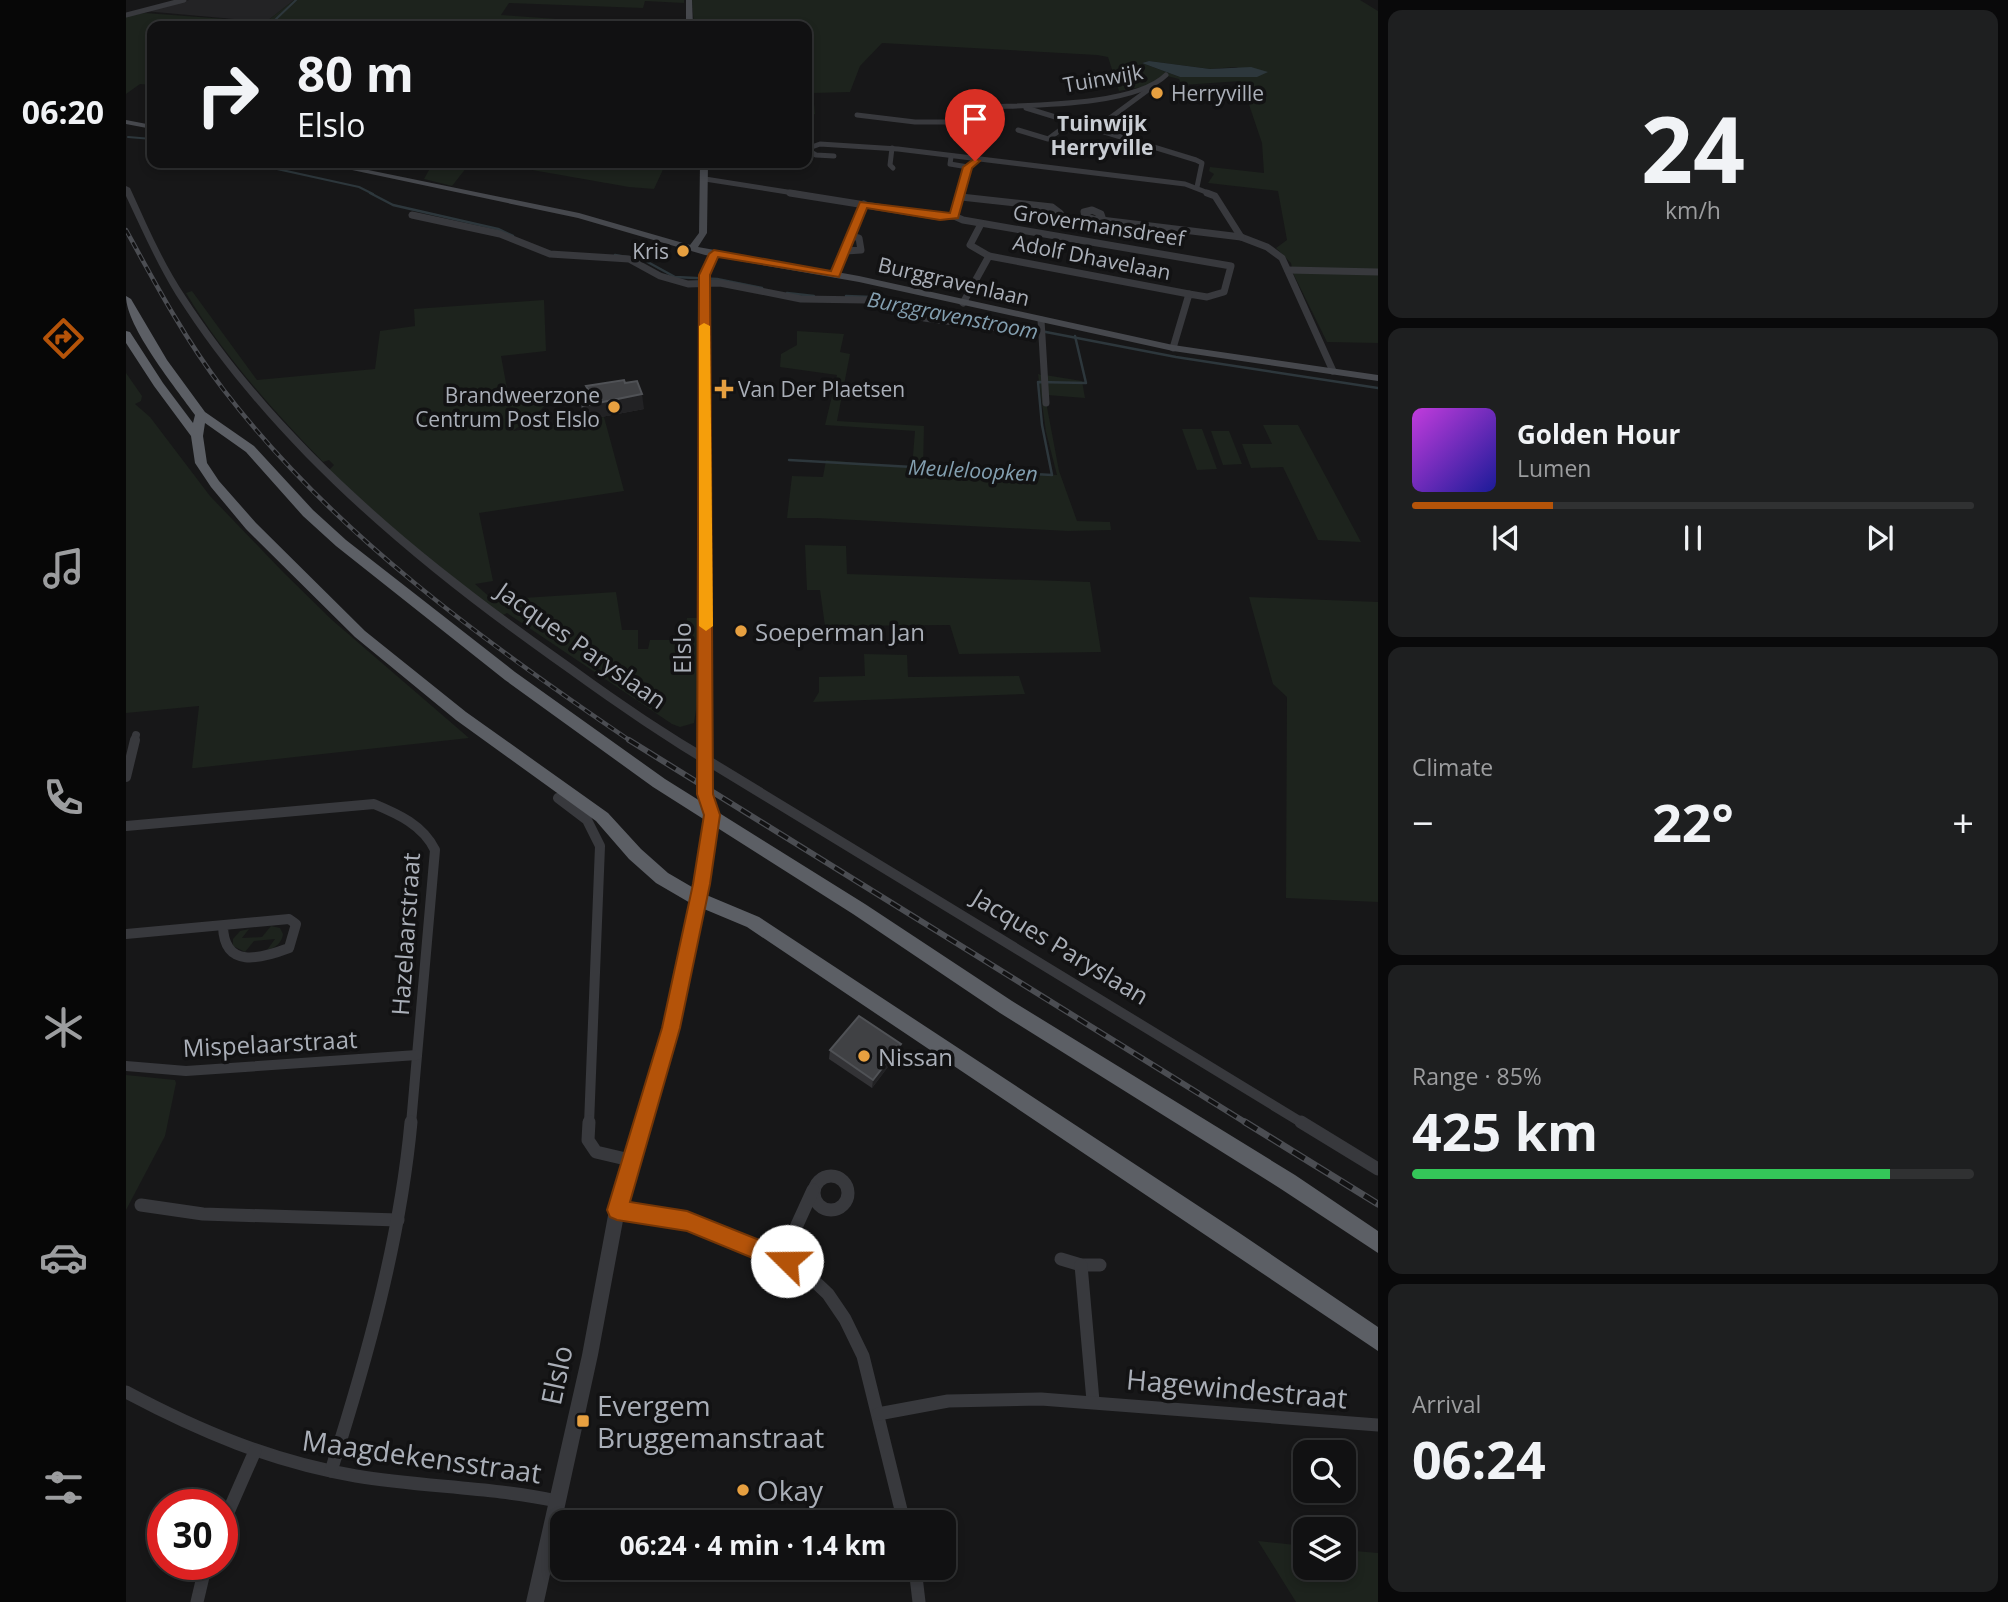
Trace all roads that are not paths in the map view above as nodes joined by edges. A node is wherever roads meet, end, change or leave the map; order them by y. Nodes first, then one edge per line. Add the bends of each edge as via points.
1 (184, 0) edge
2 (689, 0) edge
3 (126, 15) edge
4 (690, 21) edge
5 (1167, 75) dead end
6 (1152, 87) junction
7 (1042, 104) junction
8 (1017, 106) junction
9 (1042, 113) junction
10 (857, 116) dead end
11 (126, 122) edge
12 (1071, 122) junction
13 (147, 126) edge
14 (1095, 129) junction
15 (1018, 130) dead end
16 (812, 147) edge
17 (892, 148) junction
18 (812, 153) edge
19 (834, 156) dead end
20 (951, 157) junction
21 (976, 159) junction
22 (968, 167) junction
23 (347, 168) edge
24 (704, 168) edge
25 (893, 168) dead end
26 (705, 178) junction
27 (1197, 187) junction
28 (126, 188) edge
29 (961, 197) junction
30 (864, 204) junction
31 (1041, 207) dead end
32 (412, 215) dead end
33 (954, 216) junction
34 (1103, 220) dead end
35 (981, 224) junction
36 (852, 236) junction
37 (1241, 237) junction
38 (693, 248) junction
39 (846, 251) junction
40 (714, 254) junction
41 (989, 256) junction
42 (1288, 270) junction
43 (1378, 271) edge
44 (835, 274) junction
45 (704, 280) junction
46 (1228, 280) joint
47 (1189, 294) junction
48 (126, 299) edge
49 (963, 303) junction
50 (1041, 327) junction
51 (1027, 332) dead end
52 (126, 334) edge
53 (1173, 348) junction
54 (1332, 371) junction
55 (1378, 378) edge
56 (1046, 402) dead end
57 (201, 415) junction
58 (197, 436) junction
59 (136, 735) dead end
60 (705, 759) junction
61 (127, 770) edge
62 (558, 797) dead end
63 (712, 815) junction
64 (126, 826) edge
65 (698, 899) junction
66 (223, 926) junction
67 (126, 934) edge
68 (417, 1055) junction
69 (126, 1066) edge
70 (630, 1160) junction
71 (1378, 1169) edge
72 (814, 1188) dead end
73 (141, 1205) dead end
74 (617, 1210) junction
75 (398, 1220) junction
76 (1378, 1243) edge
77 (1061, 1259) dead end
78 (787, 1261) junction
79 (1081, 1265) junction
80 (1100, 1265) dead end
81 (1378, 1340) edge
82 (126, 1392) edge
83 (1093, 1401) junction
84 (878, 1414) junction
85 (1378, 1425) edge
86 (255, 1451) junction
87 (331, 1471) junction
88 (238, 1490) edge
89 (557, 1501) junction
90 (901, 1510) edge
91 (202, 1580) edge
92 (916, 1580) edge
93 (197, 1602) edge
94 (535, 1602) edge
95 (919, 1602) edge

1 - 3 street
2 - 4 main road
5 - 6 street, Tuinwijk
6 - 7 street, Tuinwijk
6 - 14 street
7 - 8 street, Tuinwijk
7 - 9 street, Tuinwijk via 1038,110
8 - 9 street, Tuinwijk
8 - 10 street via 982,108 984,119 978,122
9 - 12 street, Tuinwijk
11 - 13 main road
12 - 14 street, Tuinwijk
12 - 15 street, Tuinwijk via 1048,139
14 - 27 street, Tuinwijk via 1202,163
16 - 17 street
17 - 20 street
17 - 25 street
18 - 19 street
20 - 21 street
20 - 22 street via 950,164
21 - 22 street
21 - 27 street
22 - 29 street
23 - 38 main road, Burggravenlaan via 579,216
24 - 26 main road
26 - 30 street, Grovermansdreef
26 - 38 main road via 703,233
27 - 37 street via 1215,196
28 - 60 street, Jacques Paryslaan via 198,322 240,378 320,466 387,529 527,639
29 - 31 street
29 - 33 street
30 - 33 street, Grovermansdreef
30 - 36 street
32 - 45 street via 500,234 550,254 629,259 670,279
33 - 35 street, Grovermansdreef
34 - 37 street
35 - 41 street, Adolf Dhavelaan via 970,245
35 - 46 street, Grovermansdreef via 1219,263 1231,266
36 - 39 street
36 - 39 street via 859,238 861,250
37 - 42 street via 1274,251
38 - 40 main road, Burggravenlaan
39 - 44 street
40 - 44 main road, Burggravenlaan
40 - 45 street, Elslo
41 - 47 street, Adolf Dhavelaan
41 - 49 street, Adolf Dhavelaan
42 - 43 street
42 - 54 street
44 - 49 main road, Burggravenlaan
45 - 51 street via 801,299 866,300 924,318
45 - 60 street, Elslo
46 - 47 street, Adolf Dhavelaan via 1218,296
47 - 53 street, Adolf Dhavelaan
48 - 57 highway
49 - 50 main road, Burggravenlaan
50 - 53 main road, Burggravenlaan
50 - 56 street, Burggravenlaan
52 - 58 highway
53 - 54 main road, Burggravenlaan
54 - 55 main road, Burggravenlaan
57 - 58 highway
57 - 63 highway via 250,449 341,543 456,634 589,735
58 - 65 highway via 201,463 215,484 360,634 461,716 602,817 662,878
59 - 61 street
60 - 63 street, Elslo via 705,794
60 - 71 street, Jacques Paryslaan
62 - 70 street via 587,820 600,846 588,1140 596,1152
63 - 65 street, Elslo
63 - 76 highway
64 - 68 street, Hazelaarstraat via 356,804 374,804 410,823 435,850
65 - 70 street, Elslo via 665,1050
65 - 81 highway via 753,922
66 - 66 street via 289,919 296,924 289,948 270,956 243,958 226,946
66 - 67 street
68 - 69 street, Mispelaarstraat via 186,1071
68 - 75 street, Hazelaarstraat
70 - 74 street, Elslo
72 - 78 street
73 - 75 street via 203,1214
74 - 78 street via 687,1221
74 - 89 street, Elslo
75 - 87 street, Hazelaarstraat via 358,1385
77 - 79 street
78 - 84 street via 828,1294 845,1319 863,1356
79 - 80 street
79 - 83 street, Hagewindestraat
82 - 86 street, Maagdekensstraat via 191,1426
83 - 84 street, Hagewindestraat via 993,1398
83 - 85 street, Hagewindestraat
84 - 90 street
86 - 87 street, Maagdekensstraat
86 - 88 street
87 - 89 street, Maagdekensstraat
89 - 94 street, Elslo
91 - 93 street
92 - 95 street

